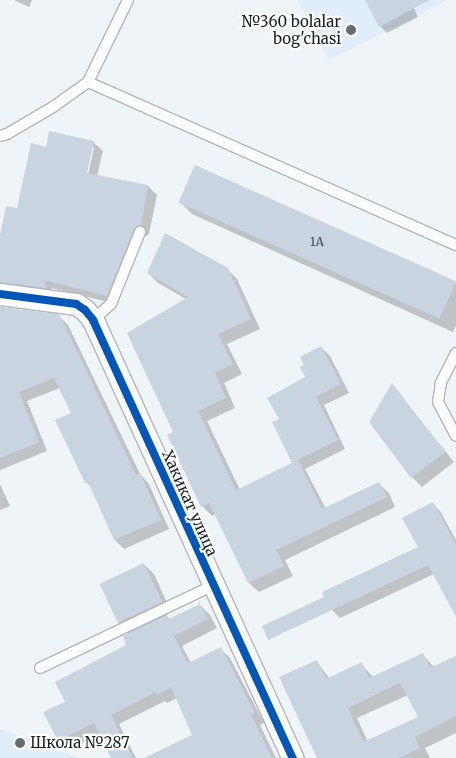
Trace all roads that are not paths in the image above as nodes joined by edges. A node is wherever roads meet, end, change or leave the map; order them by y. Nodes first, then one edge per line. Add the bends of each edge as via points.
1 (128, 0) edge
2 (88, 82) junction
3 (0, 136) edge
4 (140, 232) dead end
5 (456, 245) edge
6 (0, 294) edge
7 (93, 320) junction
8 (456, 353) edge
9 (456, 436) edge
10 (212, 586) junction
11 (40, 668) dead end
12 (293, 758) edge

1 - 2 lane
2 - 3 lane via 53,107
2 - 5 lane
4 - 7 lane via 111,304
6 - 7 street, Хакикат улица via 76,304
7 - 10 street, Хакикат улица
8 - 9 lane via 441,383 438,402
10 - 11 lane
10 - 12 street, Хакикат улица

